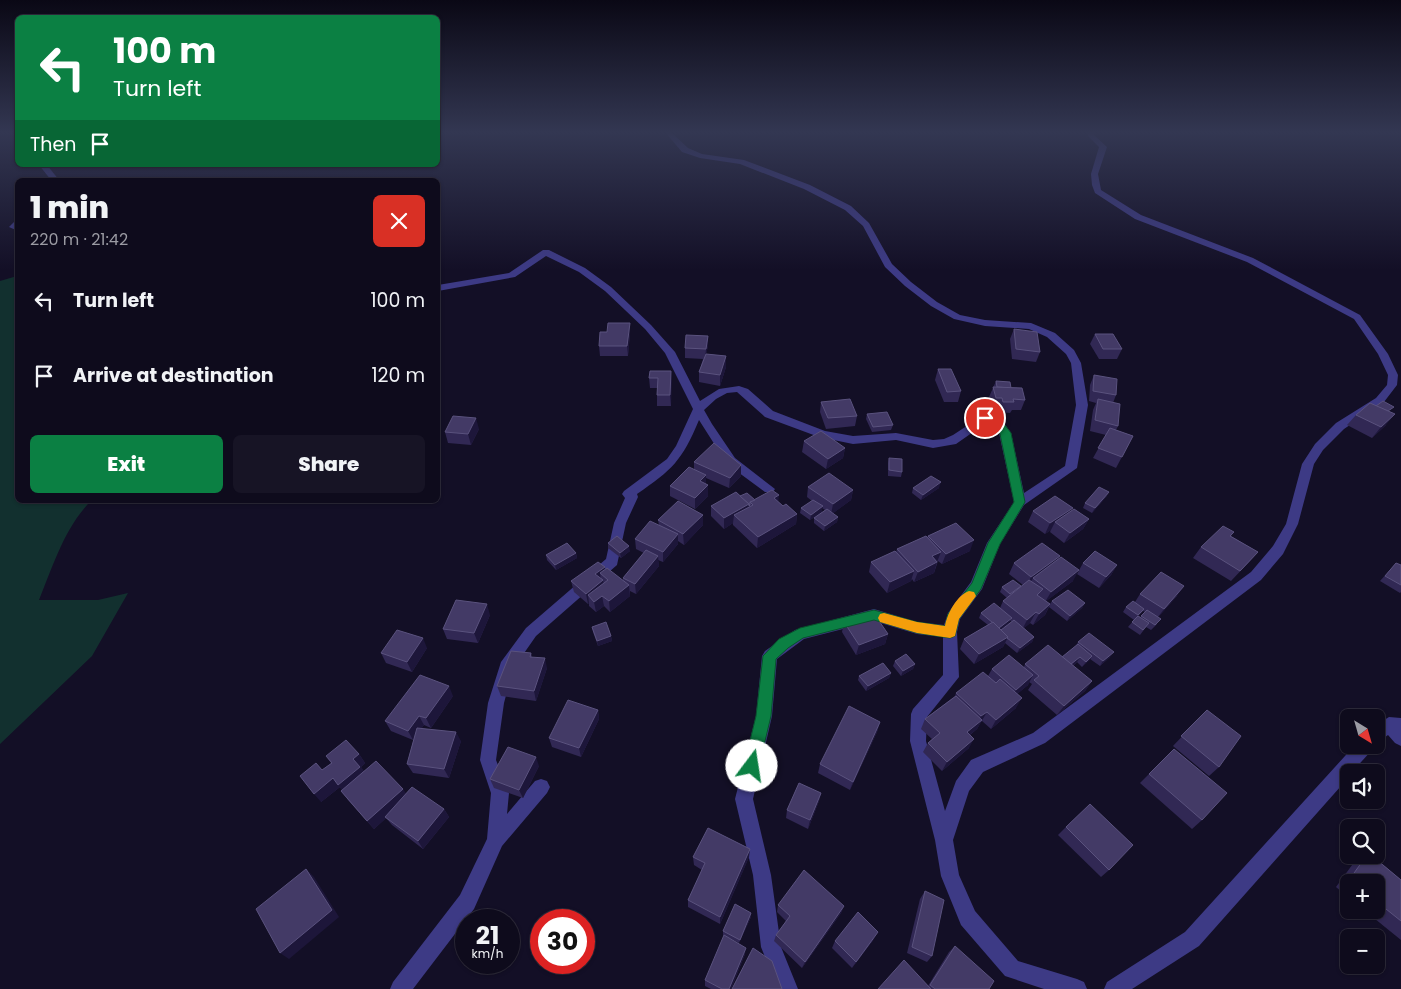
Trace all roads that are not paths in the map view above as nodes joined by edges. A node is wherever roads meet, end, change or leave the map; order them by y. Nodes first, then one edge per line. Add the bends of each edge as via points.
1 (784, 178) edge
2 (1094, 178) edge
3 (440, 288) edge
4 (698, 408) junction
5 (769, 489) edge
6 (1020, 502) junction
7 (950, 632) junction
8 (1395, 725) edge
9 (1401, 738) edge
10 (1358, 754) edge
11 (541, 787) dead end
12 (496, 840) junction
13 (944, 840) junction
14 (400, 989) edge
15 (788, 989) edge
16 (1077, 989) edge
17 (1114, 989) edge

1 - 6 street via 848,208 866,225 888,265 934,304 957,317 985,323 1031,326 1051,336 1070,352 1076,363 1082,405 1071,468
2 - 13 street via 1098,191 1138,216 1250,260 1357,317 1383,354 1393,375 1392,385 1380,400 1340,426 1319,447 1308,464 1292,524 1278,550 1256,576 1039,738 977,766 962,787
3 - 4 street via 512,275 546,252 582,270 608,289 648,327 670,352
4 - 5 street via 722,450
4 - 6 street via 715,394 739,389 748,392 759,407 770,414 832,438 853,440 891,436 939,444 955,440 985,418 998,423 1005,433
4 - 12 street via 675,458 628,494 632,497 620,523 612,561 531,632 506,667 496,703 488,760 500,793
6 - 7 street via 994,543 977,585 953,618
7 - 13 street via 952,677 919,714 918,741
7 - 15 street via 917,628 874,615 800,634 770,656 764,716 744,799 762,876 771,947
8 - 9 street
10 - 17 street via 1192,939
11 - 12 street
12 - 14 street via 467,902
13 - 16 street via 950,876 968,918 1012,969

